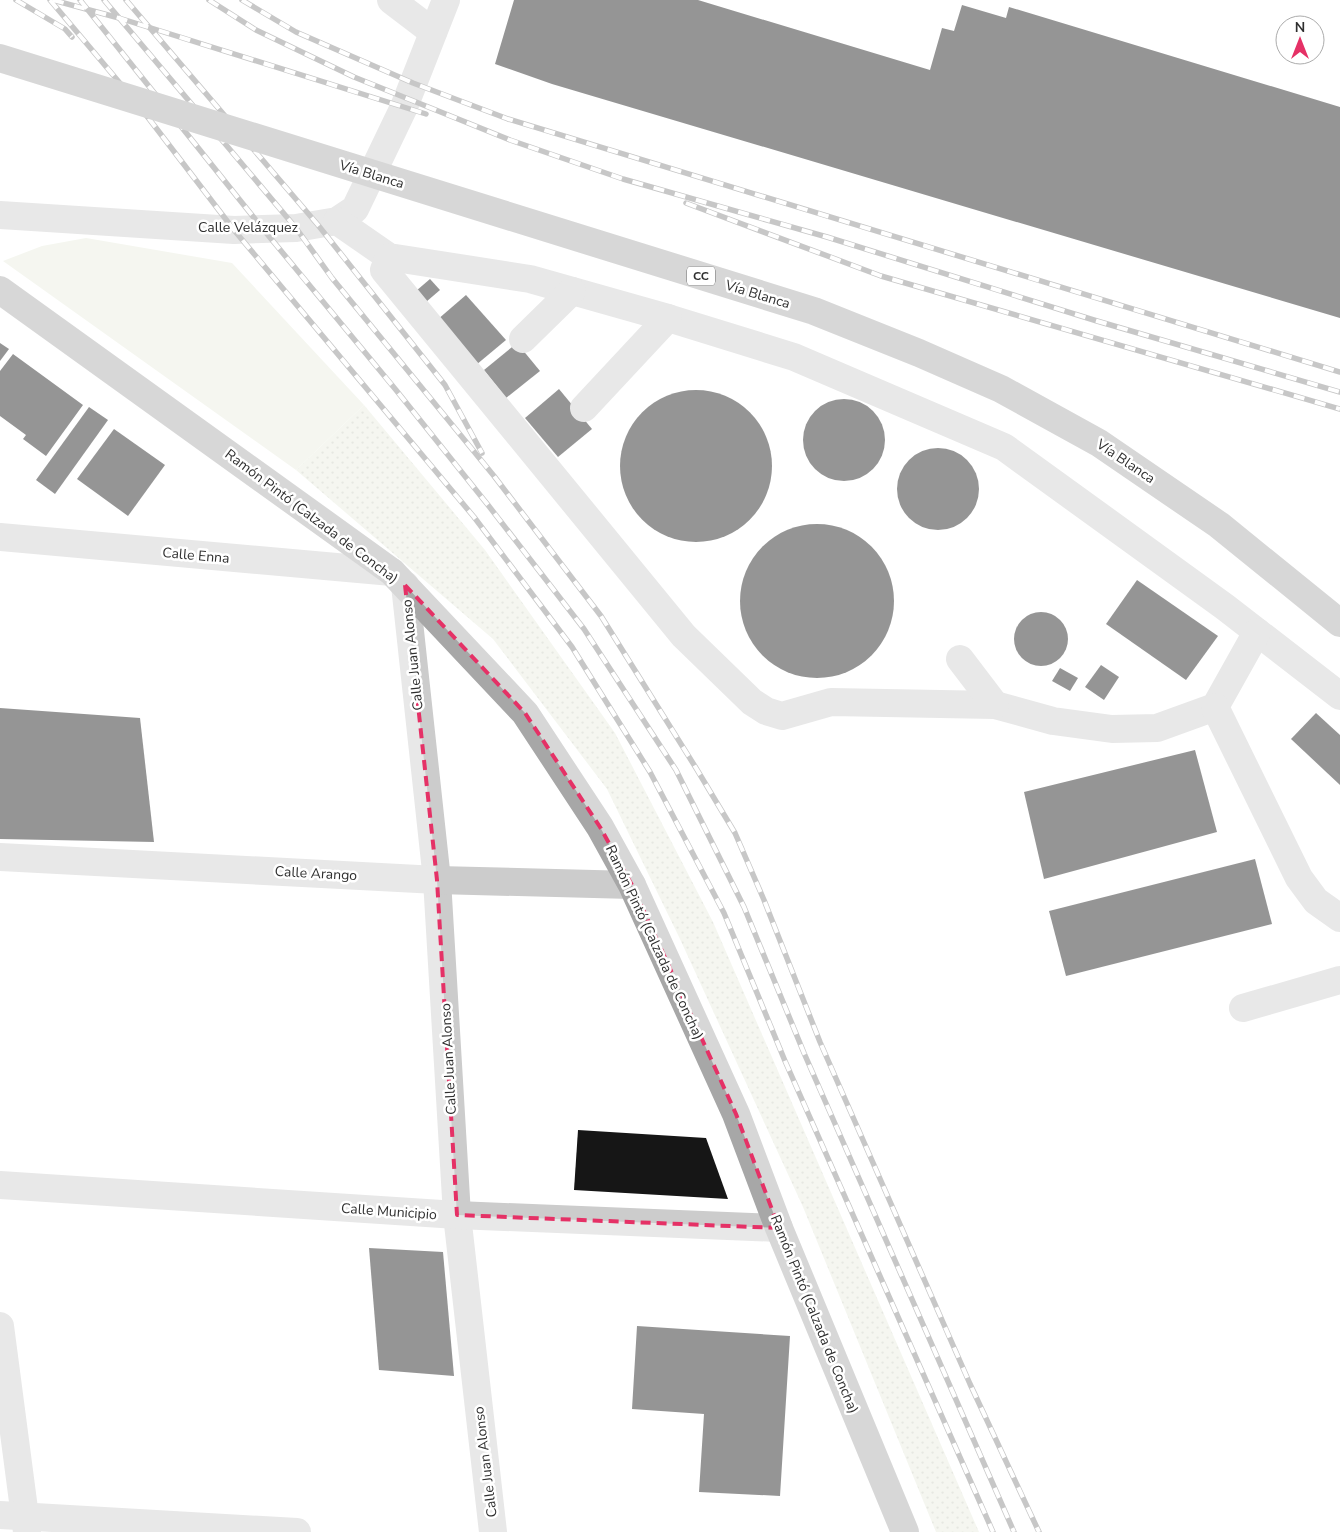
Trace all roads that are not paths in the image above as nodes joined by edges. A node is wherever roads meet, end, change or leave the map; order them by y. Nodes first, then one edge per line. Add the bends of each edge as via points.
1 (391, 0) edge
2 (446, 0) edge
3 (434, 32) junction
4 (0, 58) edge
5 (0, 216) edge
6 (337, 221) junction
7 (388, 256) junction
8 (0, 290) edge
9 (572, 291) junction
10 (668, 318) junction
11 (523, 339) dead end
12 (584, 408) dead end
13 (0, 537) edge
14 (399, 579) junction
15 (1340, 623) edge
16 (1257, 632) junction
17 (960, 659) dead end
18 (1340, 696) edge
19 (995, 705) junction
20 (1215, 706) junction
21 (0, 857) edge
22 (437, 880) junction
23 (632, 885) junction
24 (1340, 918) edge
25 (1340, 980) edge
26 (1243, 1008) dead end
27 (0, 1185) edge
28 (457, 1215) junction
29 (779, 1228) junction
30 (0, 1326) edge
31 (17, 1521) edge
32 (297, 1532) edge
33 (494, 1532) edge
34 (905, 1532) edge

1 - 3 street
2 - 3 street, Calle Velázquez
3 - 6 street, Calle Velázquez via 404,108 355,209
4 - 15 main road, Vía Blanca / CC, bridge via 814,311 919,353 1001,389 1099,443 1219,525
5 - 6 street, Calle Velázquez via 234,230 296,228
6 - 7 street
7 - 9 street via 530,279
7 - 19 street via 384,270 684,636 752,702 782,716 831,702
8 - 14 main road, Ramón Pintó (Calzada de Concha)
9 - 10 street
9 - 11 street
10 - 12 street
10 - 16 street via 794,358 1004,447
13 - 14 street, Calle Enna
14 - 22 street, Calle Juan Alonso
14 - 23 main road, Ramón Pintó (Calzada de Concha) via 525,713 600,827
16 - 18 street
16 - 20 street
17 - 19 street
19 - 20 street via 1053,721 1112,729 1157,728
20 - 24 street via 1299,878 1316,902
21 - 22 street, Calle Arango
22 - 23 street, Calle Arango
22 - 28 street, Calle Juan Alonso
23 - 29 main road, Ramón Pintó (Calzada de Concha) via 736,1114
25 - 26 street
27 - 28 street, Calle Municipio
28 - 29 street, Calle Municipio
28 - 33 street, Calle Juan Alonso
29 - 34 main road, Ramón Pintó (Calzada de Concha)
30 - 31 street
31 - 32 street

